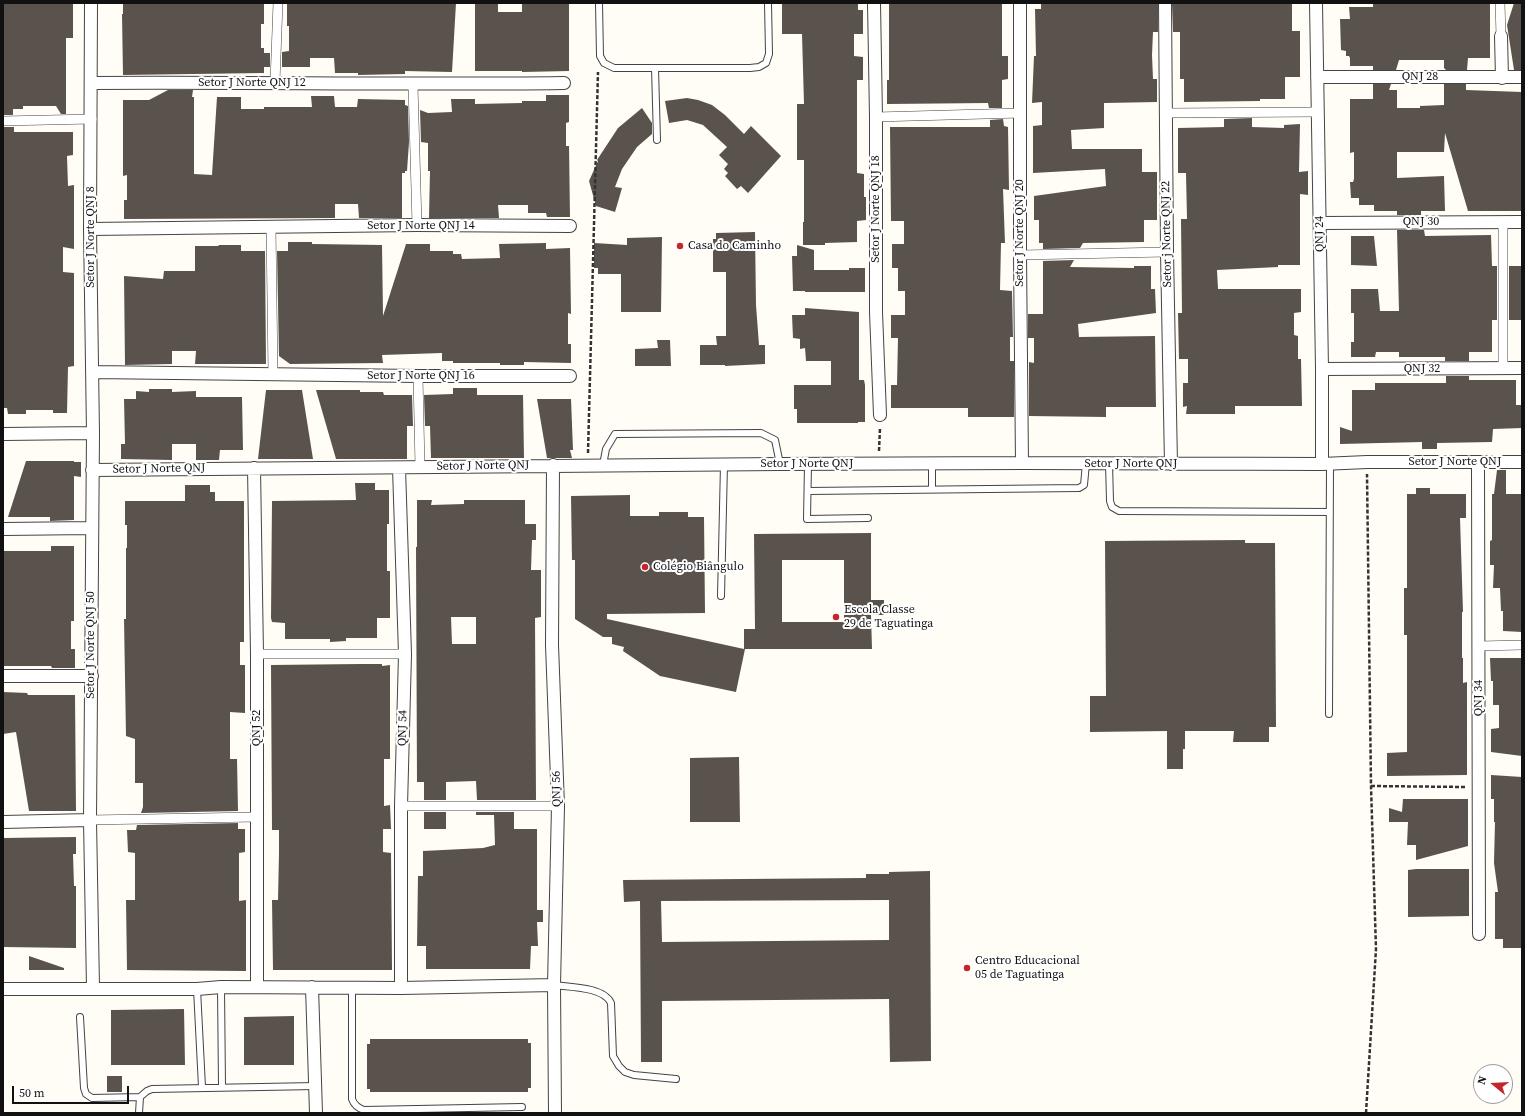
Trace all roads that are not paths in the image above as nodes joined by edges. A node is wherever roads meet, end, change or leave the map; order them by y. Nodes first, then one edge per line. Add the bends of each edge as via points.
1 (91, 3) edge
2 (278, 3) edge
3 (599, 3) edge
4 (768, 3) edge
5 (874, 3) edge
6 (1020, 3) edge
7 (1165, 3) edge
8 (1316, 3) edge
9 (1500, 3) edge
10 (1501, 36) joint
11 (655, 68) junction
12 (1317, 77) junction
13 (1522, 77) edge
14 (1502, 78) junction
15 (275, 82) junction
16 (91, 83) junction
17 (564, 83) dead end
18 (413, 85) junction
19 (1318, 112) junction
20 (1021, 113) junction
21 (1166, 113) junction
22 (876, 117) junction
23 (92, 119) junction
24 (3, 121) edge
25 (657, 140) dead end
26 (1503, 222) junction
27 (1522, 222) edge
28 (1320, 223) junction
29 (417, 225) junction
30 (570, 226) dead end
31 (271, 227) junction
32 (90, 229) junction
33 (1167, 252) junction
34 (1020, 255) junction
35 (1503, 368) junction
36 (1522, 368) edge
37 (1322, 369) junction
38 (93, 372) junction
39 (272, 374) junction
40 (418, 376) junction
41 (570, 376) dead end
42 (880, 415) road end
43 (93, 433) junction
44 (3, 434) edge
45 (1478, 462) junction
46 (1522, 462) edge
47 (932, 463) junction
48 (1022, 463) junction
49 (1086, 463) junction
50 (1109, 463) junction
51 (724, 464) junction
52 (780, 464) junction
53 (808, 464) junction
54 (1171, 464) junction
55 (1326, 464) junction
56 (553, 465) junction
57 (603, 465) junction
58 (254, 468) junction
59 (399, 468) junction
60 (420, 468) junction
61 (92, 470) junction
62 (932, 489) junction
63 (808, 491) junction
64 (1330, 512) junction
65 (868, 518) dead end
66 (91, 528) junction
67 (3, 529) edge
68 (722, 596) dead end
69 (1522, 645) edge
70 (1479, 646) junction
71 (257, 654) junction
72 (405, 654) junction
73 (3, 676) edge
74 (92, 676) junction
75 (1329, 714) dead end
76 (401, 806) junction
77 (558, 806) junction
78 (256, 817) junction
79 (90, 820) junction
80 (3, 822) edge
81 (1479, 934) dead end
82 (554, 985) junction
83 (221, 987) junction
84 (257, 987) junction
85 (312, 987) junction
86 (352, 987) junction
87 (92, 988) junction
88 (401, 988) junction
89 (3, 989) edge
90 (197, 989) junction
91 (80, 1017) dead end
92 (676, 1080) dead end
93 (316, 1086) junction
94 (202, 1087) junction
95 (222, 1087) junction
96 (140, 1097) junction
97 (522, 1107) dead end
98 (139, 1113) edge
99 (316, 1113) edge
100 (555, 1113) edge

1 - 16 street, Setor J Norte QNJ 8
2 - 15 street
3 - 11 lane via 599,47 604,63 614,68
4 - 11 lane via 769,54 766,63 750,68
5 - 22 street, Setor J Norte QNJ 18
6 - 20 street, Setor J Norte QNJ 20
7 - 21 street, Setor j Norte QNJ 22
8 - 12 street, QNJ 24
9 - 10 street
10 - 14 street
11 - 25 lane
12 - 14 street, QNJ 28
12 - 19 street, QNJ 24
13 - 14 street, QNJ 28
15 - 16 street, Setor J Norte QNJ 12
15 - 18 street, Setor J Norte QNJ 12
16 - 23 street, Setor J Norte QNJ 8
17 - 18 street, Setor J Norte QNJ 12
18 - 29 street
19 - 21 street
19 - 28 street, QNJ 24
20 - 22 street
20 - 34 street, Setor J Norte QNJ 20
21 - 33 street, Setor j Norte QNJ 22
22 - 42 street, Setor J Norte QNJ 18 via 876,312
23 - 24 street
23 - 32 street, Setor J Norte QNJ 8
26 - 27 street, QNJ 30
26 - 28 street, QNJ 30
26 - 35 street
28 - 37 street, QNJ 24
29 - 30 street, Setor J Norte QNJ 14
29 - 31 street, Setor J Norte QNJ 14
31 - 32 street, Setor J Norte QNJ 14
31 - 39 street
32 - 38 street, Setor J Norte QNJ 8
33 - 34 street
33 - 54 street, Setor j Norte QNJ 22
34 - 48 street, Setor J Norte QNJ 20
35 - 36 street, QNJ 32
35 - 37 street, QNJ 32
37 - 55 street, QNJ 24
38 - 39 street, Setor J Norte QNJ 16
38 - 43 street, Setor J Norte QNJ 8
39 - 40 street, Setor J Norte QNJ 16
40 - 41 street, Setor J Norte QNJ 16
40 - 60 street
43 - 44 street
43 - 61 street, Setor J Norte QNJ 8
45 - 46 street, Setor J Norte QNJ
45 - 55 street, Setor J Norte QNJ
45 - 70 street, QNJ 34
47 - 48 street, Setor J Norte QNJ
47 - 53 street, Setor J Norte QNJ
47 - 62 lane
48 - 49 street, Setor J Norte QNJ
49 - 50 street, Setor J Norte QNJ
49 - 62 lane via 1084,485 1079,488
50 - 54 street, Setor J Norte QNJ
50 - 64 lane via 1110,501 1112,507 1119,511
51 - 52 street, Setor J Norte QNJ
51 - 57 street, Setor J Norte QNJ
51 - 68 lane
52 - 53 street, Setor J Norte QNJ
52 - 57 lane via 775,440 761,433 615,434 606,449
53 - 63 lane
54 - 55 street, Setor J Norte QNJ
55 - 64 lane
56 - 57 street, Setor J Norte QNJ
56 - 60 street, Setor J Norte QNJ
56 - 77 street, QNJ 56 via 552,645
58 - 59 street, Setor J Norte QNJ
58 - 61 street, Setor J Norte QNJ
58 - 71 street, QNJ 52
59 - 60 street, Setor J Norte QNJ
59 - 72 street, QNJ 54
61 - 66 street, Setor J Norte QNJ 50
62 - 63 lane
63 - 65 lane via 808,519
64 - 75 lane
66 - 67 street
66 - 74 street, Setor J Norte QNJ 50
69 - 70 street
70 - 81 street, QNJ 34
71 - 72 street
71 - 78 street, QNJ 52
72 - 76 street, QNJ 54
73 - 74 street
74 - 79 street, Setor J Norte QNJ 50
76 - 77 street
76 - 88 street, QNJ 54
77 - 82 street, QNJ 56
78 - 79 street
78 - 84 street, QNJ 52
79 - 80 street
79 - 87 street, Setor J Norte QNJ 50
82 - 88 street
82 - 92 lane via 599,992 609,998 613,1056 625,1072
82 - 100 street, QNJ 56
83 - 84 street
83 - 90 street
83 - 95 lane
84 - 85 street
85 - 86 street
85 - 93 street
86 - 88 street
86 - 97 lane via 352,1098 359,1109
87 - 89 street
87 - 90 street
90 - 94 lane
91 - 96 lane via 86,1094 92,1098
93 - 95 lane
93 - 99 street
94 - 95 lane
94 - 96 lane via 152,1089
96 - 98 lane

